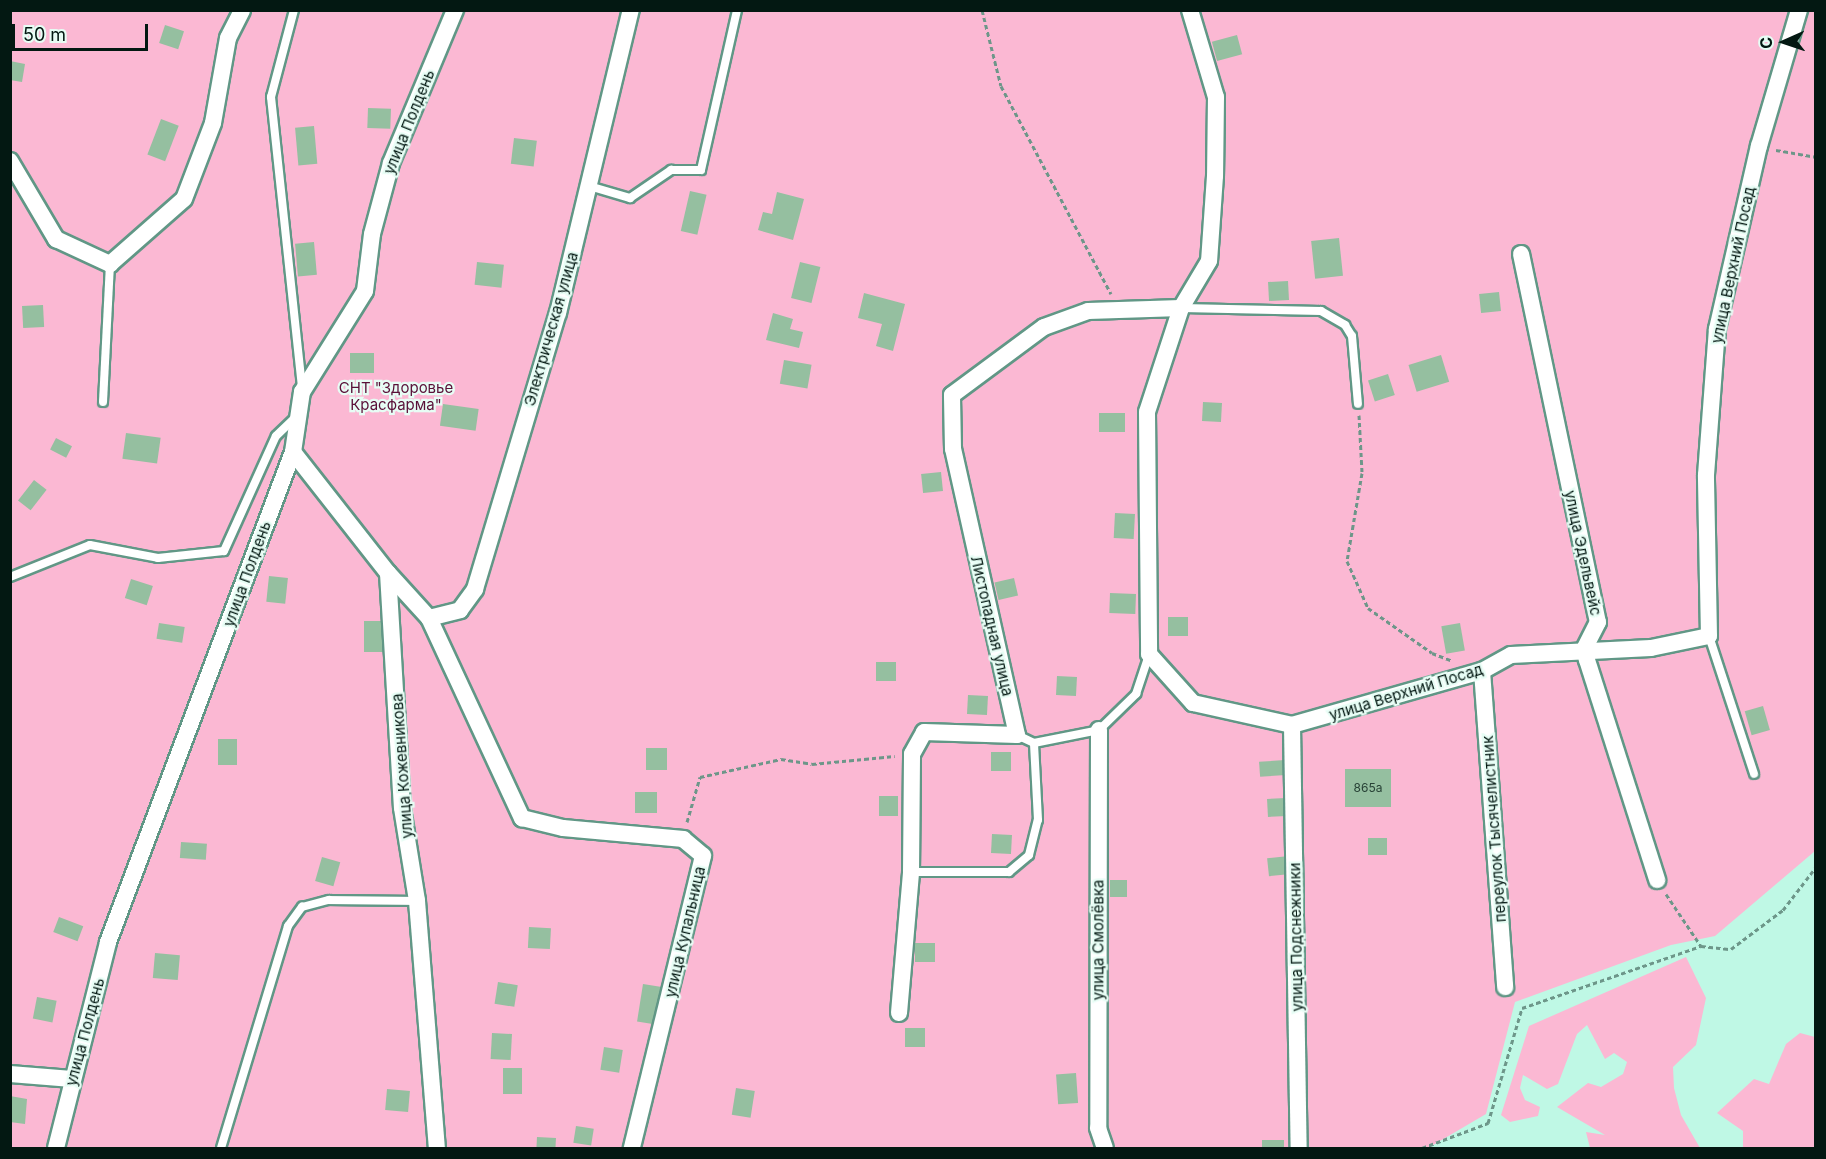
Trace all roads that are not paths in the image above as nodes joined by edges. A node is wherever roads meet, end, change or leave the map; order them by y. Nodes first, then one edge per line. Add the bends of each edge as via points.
1 (242, 10) edge
2 (294, 10) edge
3 (454, 10) edge
4 (632, 10) edge
5 (737, 10) edge
6 (1190, 10) edge
7 (1799, 10) edge
8 (10, 160) edge
9 (589, 186) junction
10 (1521, 254) dead end
11 (110, 264) junction
12 (1181, 308) junction
13 (302, 392) junction
14 (103, 402) dead end
15 (1358, 404) road end
16 (299, 414) junction
17 (293, 452) junction
18 (388, 573) junction
19 (10, 577) edge
20 (429, 618) junction
21 (1708, 636) junction
22 (1585, 648) junction
23 (1149, 654) junction
24 (1482, 671) junction
25 (1292, 725) junction
26 (1099, 730) junction
27 (1017, 735) junction
28 (1034, 743) junction
29 (1754, 774) dead end
30 (911, 872) junction
31 (1657, 880) road end
32 (417, 901) junction
33 (1505, 987) dead end
34 (899, 1012) dead end
35 (10, 1074) edge
36 (72, 1079) junction
37 (56, 1149) edge
38 (221, 1149) edge
39 (437, 1149) edge
40 (632, 1149) edge
41 (1105, 1149) edge
42 (1299, 1149) edge

1 - 11 street via 228,38 213,123 184,199
2 - 13 lane via 271,97
3 - 13 street, улица Полдень via 391,163 372,234 365,291
4 - 9 street, Электрическая улица
5 - 9 lane via 701,170 672,170 630,198
6 - 12 street via 1216,97 1215,177 1209,261
7 - 21 street, улица Верхний Посад via 1759,146 1717,329 1706,475
8 - 11 street via 56,239
9 - 20 street, Электрическая улица via 558,313 475,589 460,610
10 - 22 street, улица Эдельвейс via 1598,622
11 - 14 lane
12 - 15 lane via 1321,311 1345,325 1352,336
12 - 23 street via 1147,412
12 - 27 street, Листопадная улица via 1088,311 1044,327 952,395 954,449
13 - 16 street, улица Полдень
16 - 17 lane
16 - 19 lane via 276,436 224,551 158,558 90,545
17 - 18 street
17 - 36 street, улица Полдень via 108,942
18 - 20 street
18 - 32 street, улица Кожевникова via 402,808
20 - 40 street, улица Купальница via 522,818 563,828 683,839 703,856
21 - 22 street, улица Верхний Посад via 1651,648
21 - 29 lane
22 - 24 street, улица Верхний Посад via 1511,655
22 - 31 street
23 - 25 street, улица Верхний Посад via 1193,703
23 - 26 lane via 1136,694
24 - 25 street, улица Верхний Посад
24 - 33 street, переулок Тысячелистник
25 - 42 street, улица Подснежники
26 - 28 lane
26 - 41 street, улица Смолёвка via 1098,1128
27 - 28 lane
27 - 30 street via 924,732 912,754
28 - 30 lane via 1038,820 1029,855 1009,872
30 - 34 street
32 - 38 lane via 329,900 302,907 288,927
32 - 39 street, улица Кожевникова
35 - 36 street
36 - 37 street, улица Полдень

